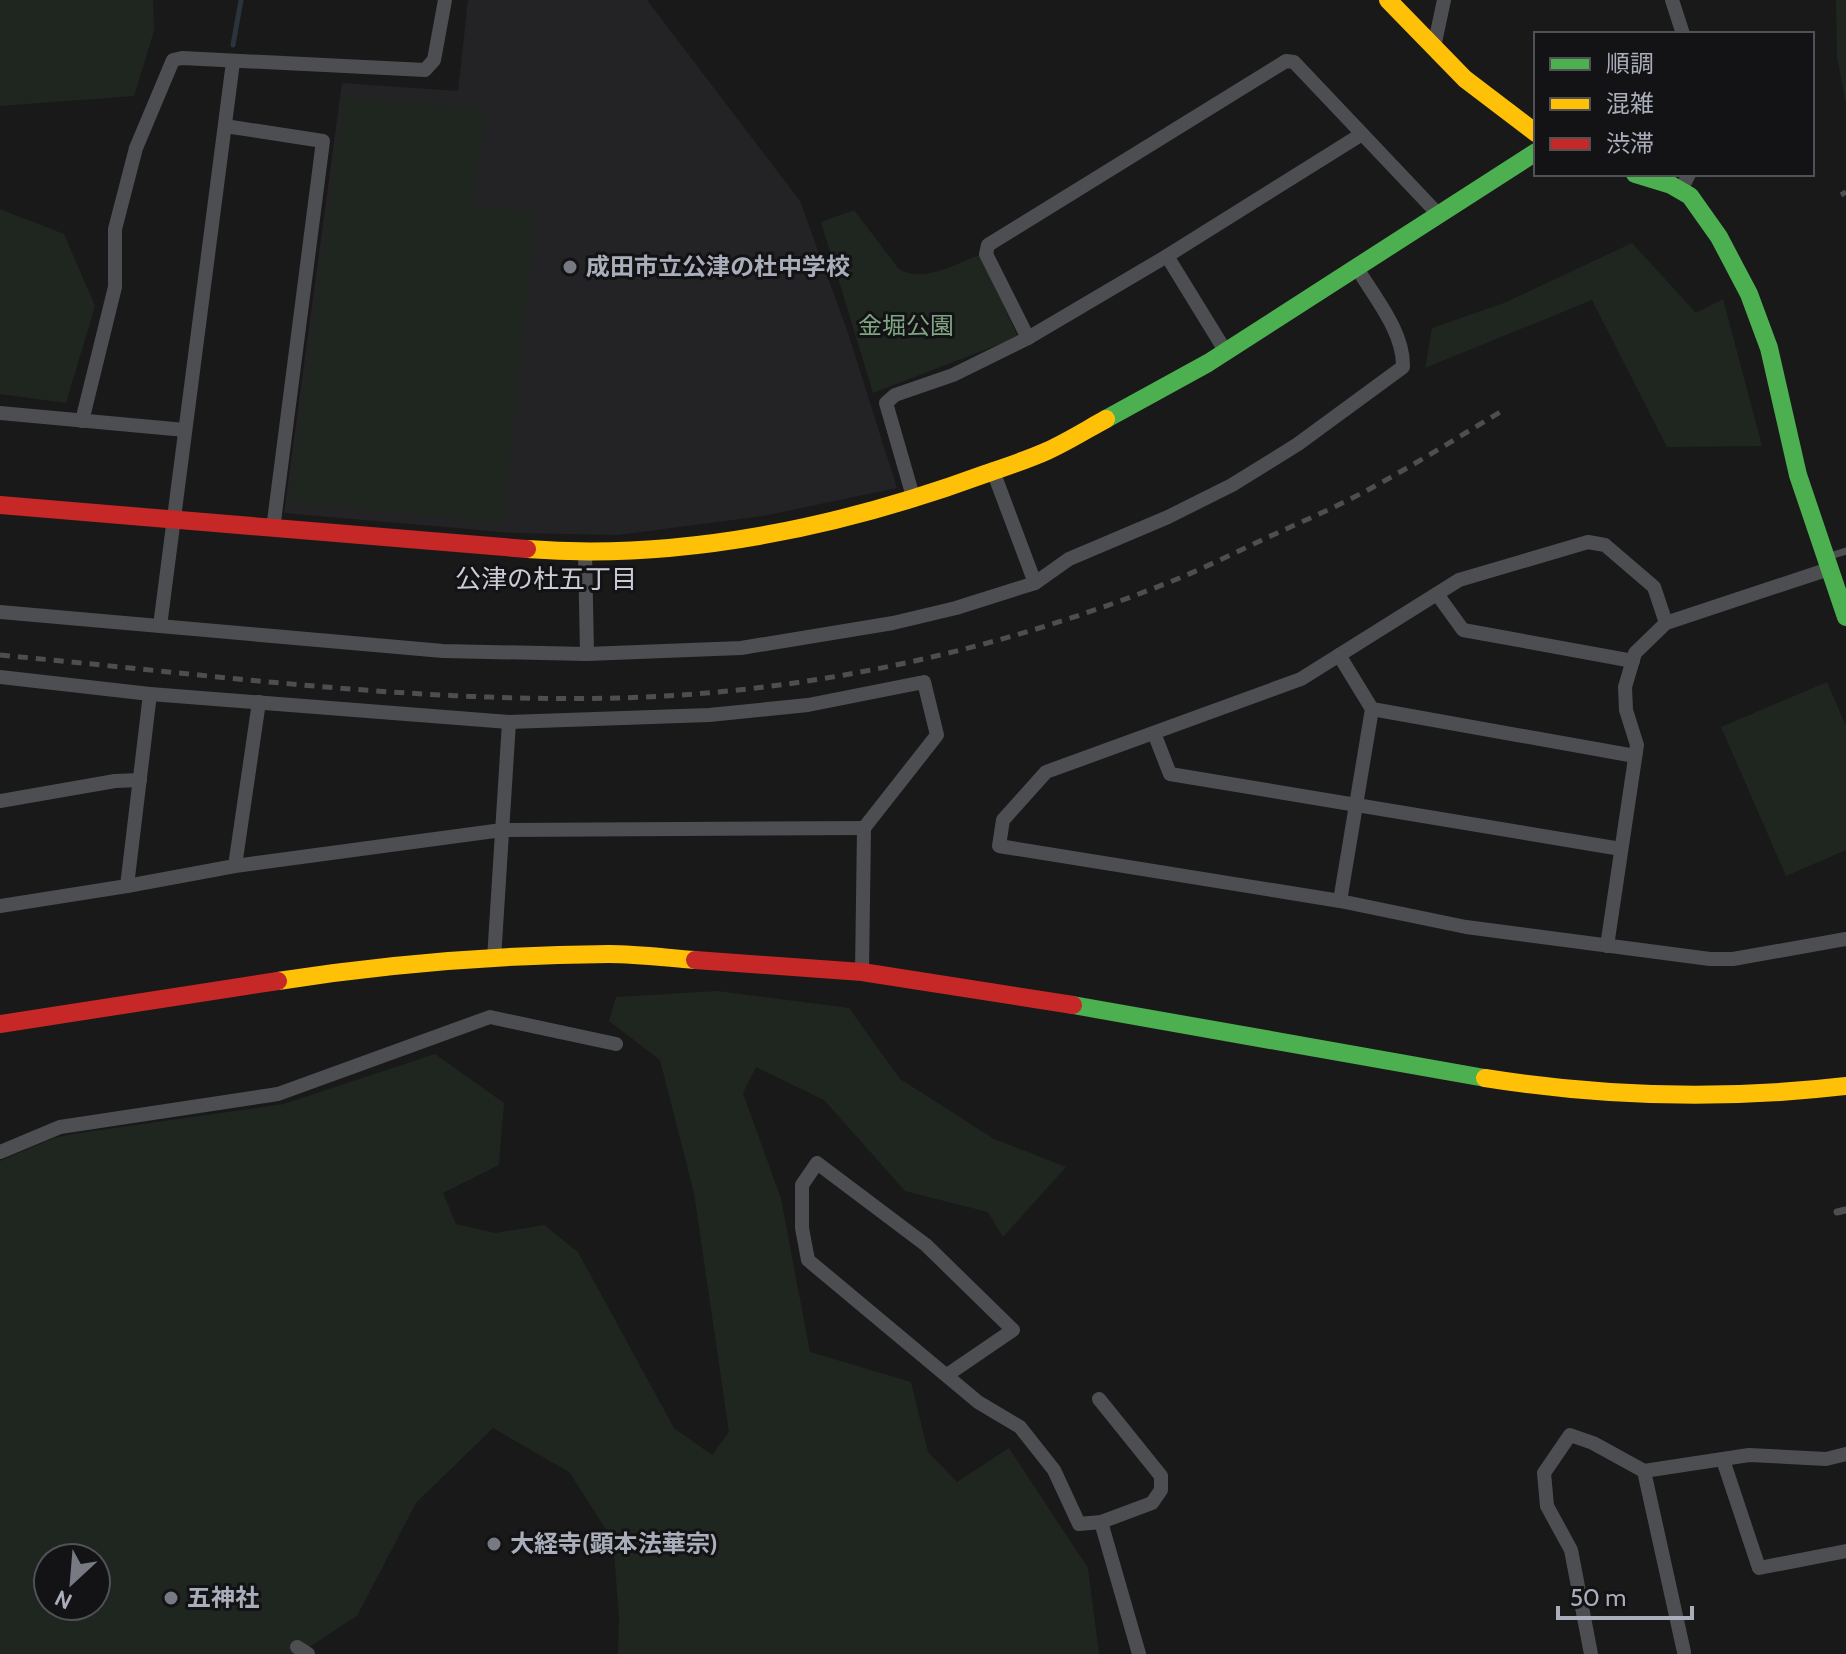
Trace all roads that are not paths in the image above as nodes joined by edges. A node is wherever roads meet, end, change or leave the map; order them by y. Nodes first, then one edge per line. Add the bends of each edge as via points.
1 (445, 0) edge
2 (1388, 0) edge
3 (1444, 0) edge
4 (1672, 0) edge
5 (1682, 32) edge
6 (1434, 47) junction
7 (233, 62) junction
8 (225, 126) junction
9 (1534, 131) edge
10 (1362, 134) junction
11 (1534, 153) edge
12 (1648, 176) edge
13 (1685, 182) edge
14 (1439, 215) junction
15 (1167, 256) junction
16 (1357, 268) junction
17 (1028, 338) junction
18 (1226, 352) junction
19 (0, 413) edge
20 (82, 421) junction
21 (185, 430) junction
22 (993, 471) junction
23 (914, 500) junction
24 (0, 505) edge
25 (174, 520) junction
26 (273, 529) junction
27 (585, 551) junction
28 (1846, 551) edge
29 (1827, 563) junction
30 (1035, 583) junction
31 (1437, 594) junction
32 (0, 612) edge
33 (1846, 617) edge
34 (1666, 623) junction
35 (160, 626) junction
36 (587, 654) junction
37 (1339, 655) junction
38 (1633, 661) junction
39 (0, 677) edge
40 (150, 694) junction
41 (259, 702) junction
42 (1372, 709) junction
43 (509, 722) junction
44 (1154, 733) junction
45 (1635, 756) junction
46 (140, 780) junction
47 (0, 801) edge
48 (1355, 805) junction
49 (864, 828) junction
50 (502, 830) junction
51 (1621, 849) junction
52 (235, 866) junction
53 (127, 886) junction
54 (1340, 901) junction
55 (0, 906) edge
56 (1846, 939) edge
57 (1607, 946) junction
58 (494, 959) junction
59 (862, 972) junction
60 (0, 1024) edge
61 (616, 1044) dead end
62 (1846, 1086) edge
63 (0, 1152) edge
64 (1846, 1210) edge
65 (1837, 1212) dead end
66 (947, 1375) junction
67 (1099, 1399) dead end
68 (1846, 1454) edge
69 (1723, 1460) junction
70 (1644, 1471) junction
71 (1101, 1522) junction
72 (1846, 1551) edge
73 (1684, 1652) dead end
74 (1139, 1654) edge
75 (1591, 1654) edge

1 - 7 street via 434,60 425,70
2 - 6 street
3 - 6 street
4 - 5 street
6 - 9 street via 1465,79
7 - 8 street
7 - 20 street via 182,58 168,67 136,148 115,229 115,287
8 - 21 street
8 - 26 street via 323,141
10 - 14 street
10 - 15 street
10 - 17 street via 1294,62 1279,65 988,245 986,254
11 - 14 street
12 - 13 street
13 - 29 street via 1749,294 1769,348 1798,475
14 - 16 street
15 - 17 street
15 - 18 street
16 - 18 street
16 - 30 street via 1396,334 1403,367 1232,485 1069,559
17 - 23 street via 886,403
18 - 22 street via 1048,451
19 - 20 street
20 - 21 street
21 - 25 street
22 - 23 street
22 - 30 street
23 - 27 street via 729,540
24 - 25 street
25 - 26 street
25 - 35 street
26 - 27 street
27 - 36 street
28 - 29 lane
29 - 33 street
29 - 34 street
30 - 36 street via 893,623 741,648
31 - 34 street via 1459,580 1588,542 1605,545 1654,587
31 - 37 street
31 - 38 street via 1463,630
32 - 35 street
34 - 38 street
35 - 36 street via 443,651
37 - 42 street
37 - 44 street via 1301,679
38 - 45 street via 1625,687
39 - 40 street
40 - 41 street
40 - 46 street
41 - 43 street
41 - 52 street
42 - 45 street
42 - 48 street
43 - 49 street via 709,715 808,705 924,682 937,735
43 - 50 street
44 - 48 street via 1170,774
44 - 54 street via 1046,772 1003,820 999,846
45 - 51 street
46 - 47 street
46 - 53 street
48 - 51 street
48 - 54 street
49 - 50 street
49 - 59 street
50 - 52 street
50 - 58 street
51 - 57 street
52 - 53 street
53 - 55 street
54 - 57 street via 1466,927
56 - 57 street via 1733,959
58 - 59 street via 612,954
58 - 60 street via 341,971
59 - 62 street via 1568,1089 1741,1095
61 - 63 street via 490,1017 278,1094 60,1127
64 - 65 lane
66 - 66 street via 808,1260 802,1185 817,1163 926,1245 1013,1330
66 - 71 street via 978,1402 1020,1427 1054,1470 1079,1524
67 - 71 street via 1161,1476 1161,1490 1152,1503
68 - 69 street via 1826,1459 1749,1455
69 - 70 street
69 - 72 street via 1759,1568
70 - 73 street
70 - 75 street via 1570,1435 1544,1473 1547,1506 1571,1550
71 - 74 street

